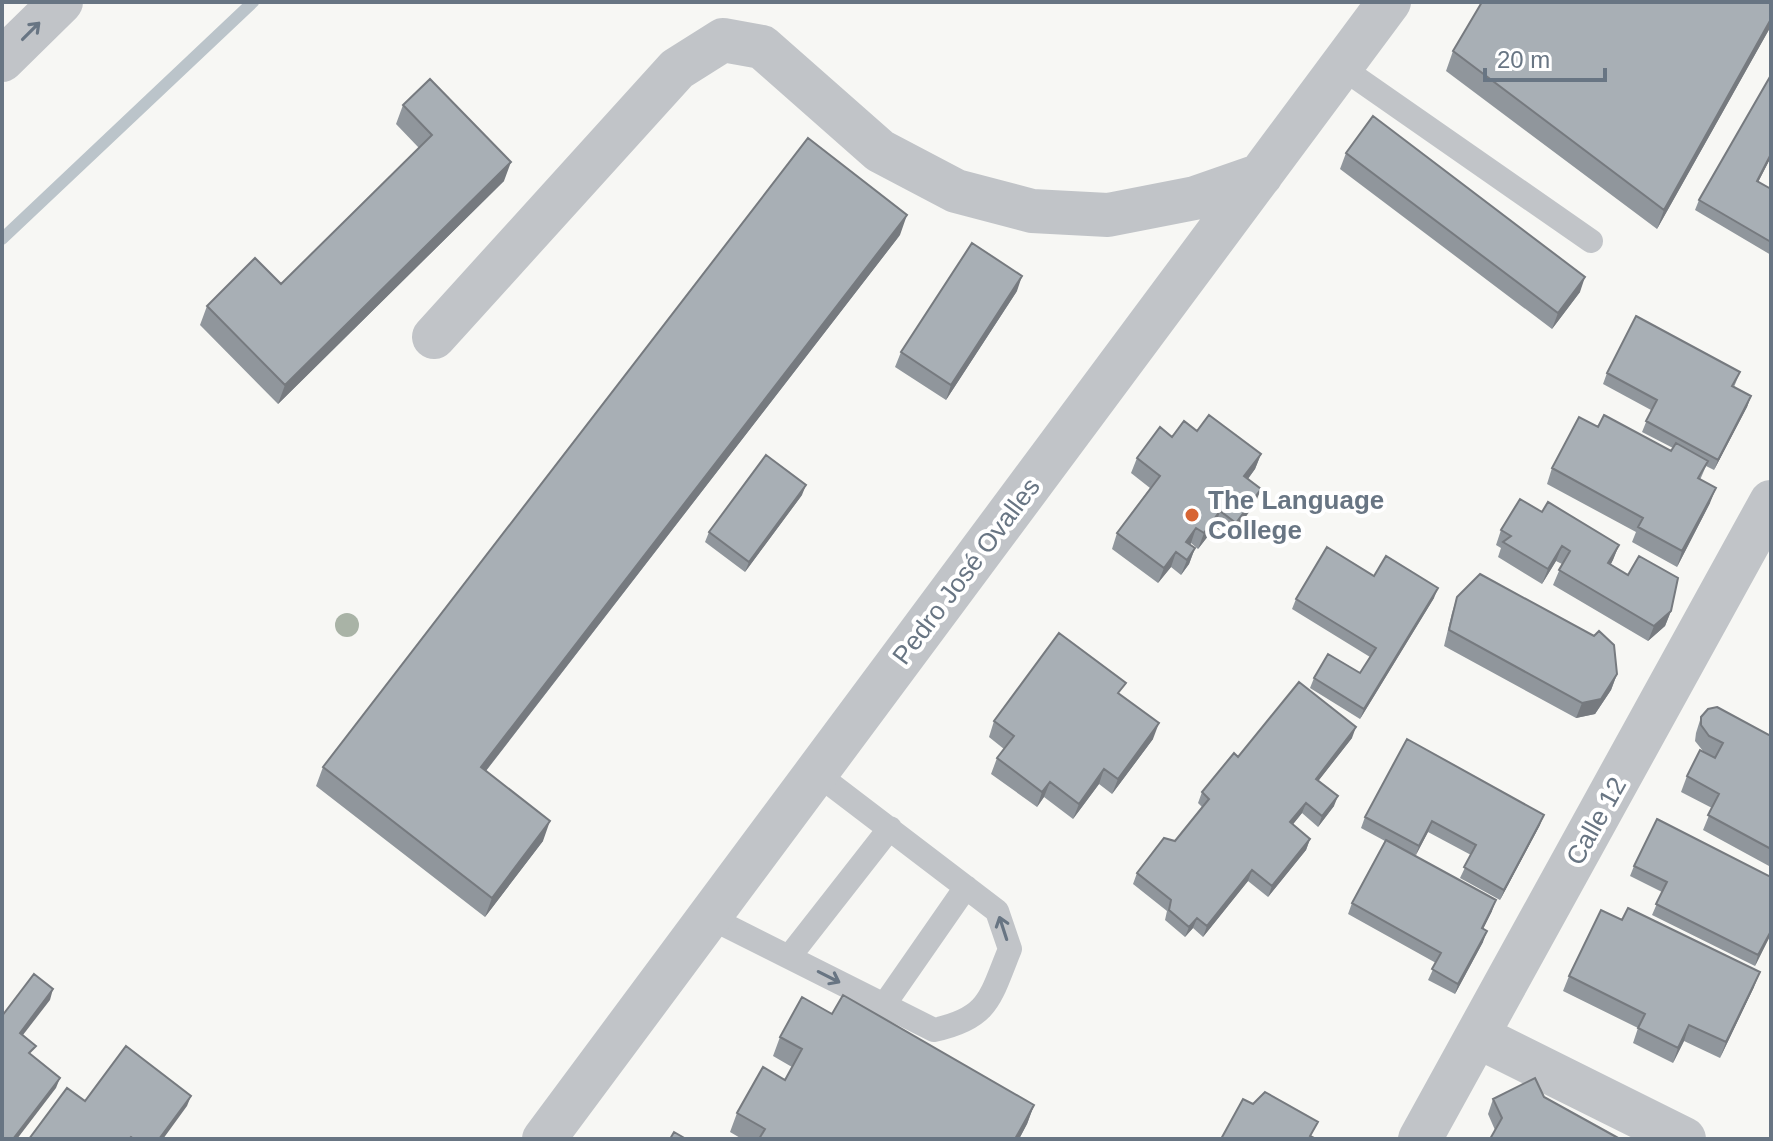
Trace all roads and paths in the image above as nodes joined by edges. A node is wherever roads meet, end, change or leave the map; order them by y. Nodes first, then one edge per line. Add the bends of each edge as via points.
1 (61, 2) edge
2 (1389, 2) edge
3 (2, 60) edge
4 (1341, 67) junction
5 (1261, 175) junction
6 (1591, 241) dead end
7 (434, 337) dead end
8 (1771, 502) edge
9 (816, 773) junction
10 (890, 828) junction
11 (966, 887) junction
12 (709, 917) junction
13 (789, 957) junction
14 (884, 1005) junction
15 (1477, 1036) junction
16 (544, 1139) edge
17 (1420, 1139) edge
18 (1684, 1139) edge

3 -> 1 street
2 - 4 street, Pedro José Ovalles
4 - 5 street, Pedro José Ovalles
4 - 6 lane
5 - 7 street via 1195,198 1108,215 1032,211 956,191 880,151 762,47 723,40 677,69
5 - 9 street, Pedro José Ovalles
8 - 15 street, Calle 12
9 - 10 lane
9 - 12 street, Pedro José Ovalles
10 - 11 lane
10 - 13 lane
11 - 14 lane
14 -> 11 lane via 934,1030 959,1025 988,1004 1010,949 997,911
12 - 13 lane
12 - 16 street, Pedro José Ovalles
13 -> 14 lane
15 - 17 street, Calle 12
15 - 18 street

